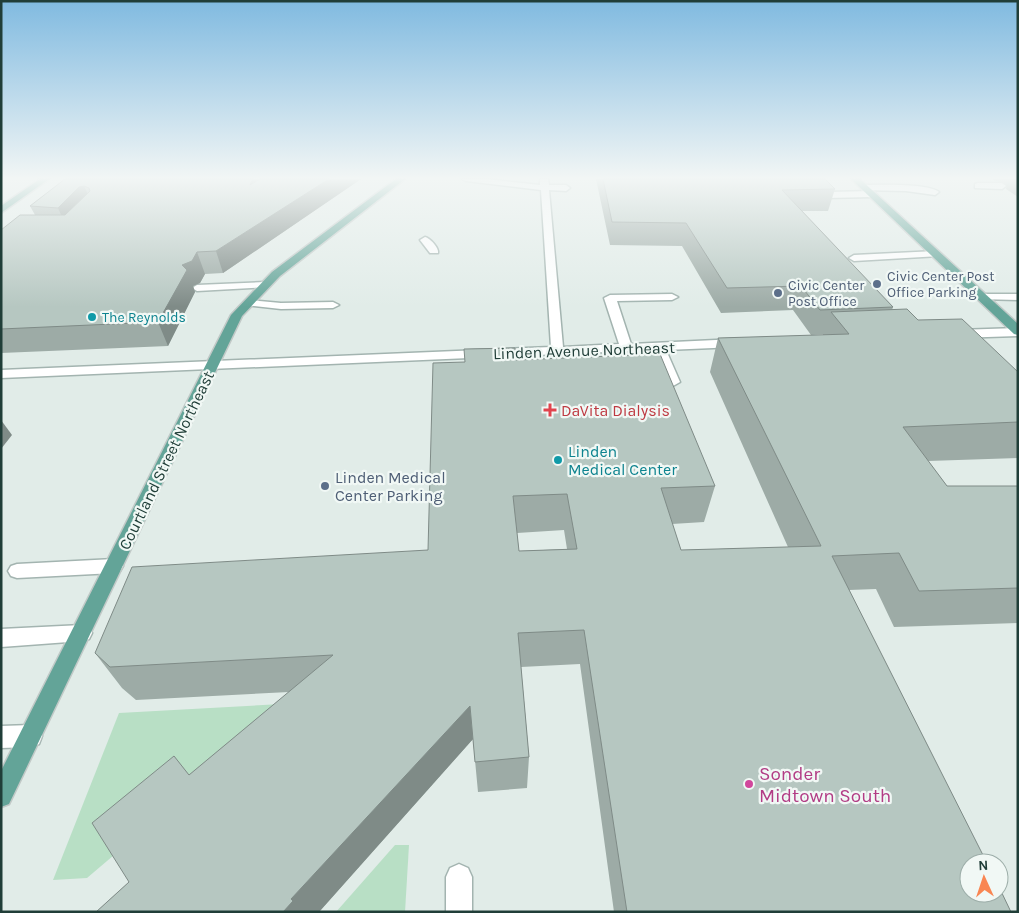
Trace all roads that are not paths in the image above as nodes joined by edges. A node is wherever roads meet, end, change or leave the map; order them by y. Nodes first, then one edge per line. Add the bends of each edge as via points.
1 (345, 222) edge
2 (546, 222) edge
3 (902, 222) edge
4 (547, 230) junction
5 (559, 230) dead end
6 (425, 240) dead end
7 (434, 251) dead end
8 (936, 254) junction
9 (854, 258) dead end
10 (265, 285) junction
11 (198, 288) dead end
12 (672, 297) dead end
13 (982, 297) junction
14 (1018, 297) edge
15 (249, 303) junction
16 (333, 305) dead end
17 (1018, 332) edge
18 (947, 335) edge
19 (754, 343) edge
20 (659, 347) junction
21 (626, 348) junction
22 (557, 351) junction
23 (447, 355) junction
24 (213, 365) junction
25 (447, 371) edge
26 (1, 374) edge
27 (667, 375) edge
28 (114, 566) junction
29 (17, 571) dead end
30 (82, 633) junction
31 (1, 638) edge
32 (31, 736) junction
33 (1, 737) edge
34 (1, 796) edge
35 (459, 877) dead end
36 (458, 912) edge

1 - 10 main road, Courtland Street Northeast
2 - 4 street
3 - 8 main road
4 - 5 street
4 - 22 street via 544,253
6 - 7 street
8 - 9 street
8 - 13 main road
10 - 11 street
10 - 15 main road, Courtland Street Northeast
12 - 21 street via 610,298
13 - 14 street
13 - 17 main road
15 - 16 street
15 - 24 main road, Courtland Street Northeast via 238,316
17 - 18 street
19 - 20 street, Linden Avenue Northeast
20 - 21 street, Linden Avenue Northeast
20 - 27 street
21 - 22 street, Linden Avenue Northeast
22 - 23 street, Linden Avenue Northeast
23 - 24 street, Linden Avenue Northeast
23 - 25 street
24 - 26 street, Linden Avenue Northeast
24 - 28 main road, Courtland Street Northeast
28 - 29 street
28 - 30 main road, Courtland Street Northeast
30 - 31 street
30 - 32 main road, Courtland Street Northeast
32 - 33 street
32 - 34 main road, Courtland Street Northeast
35 - 36 street

